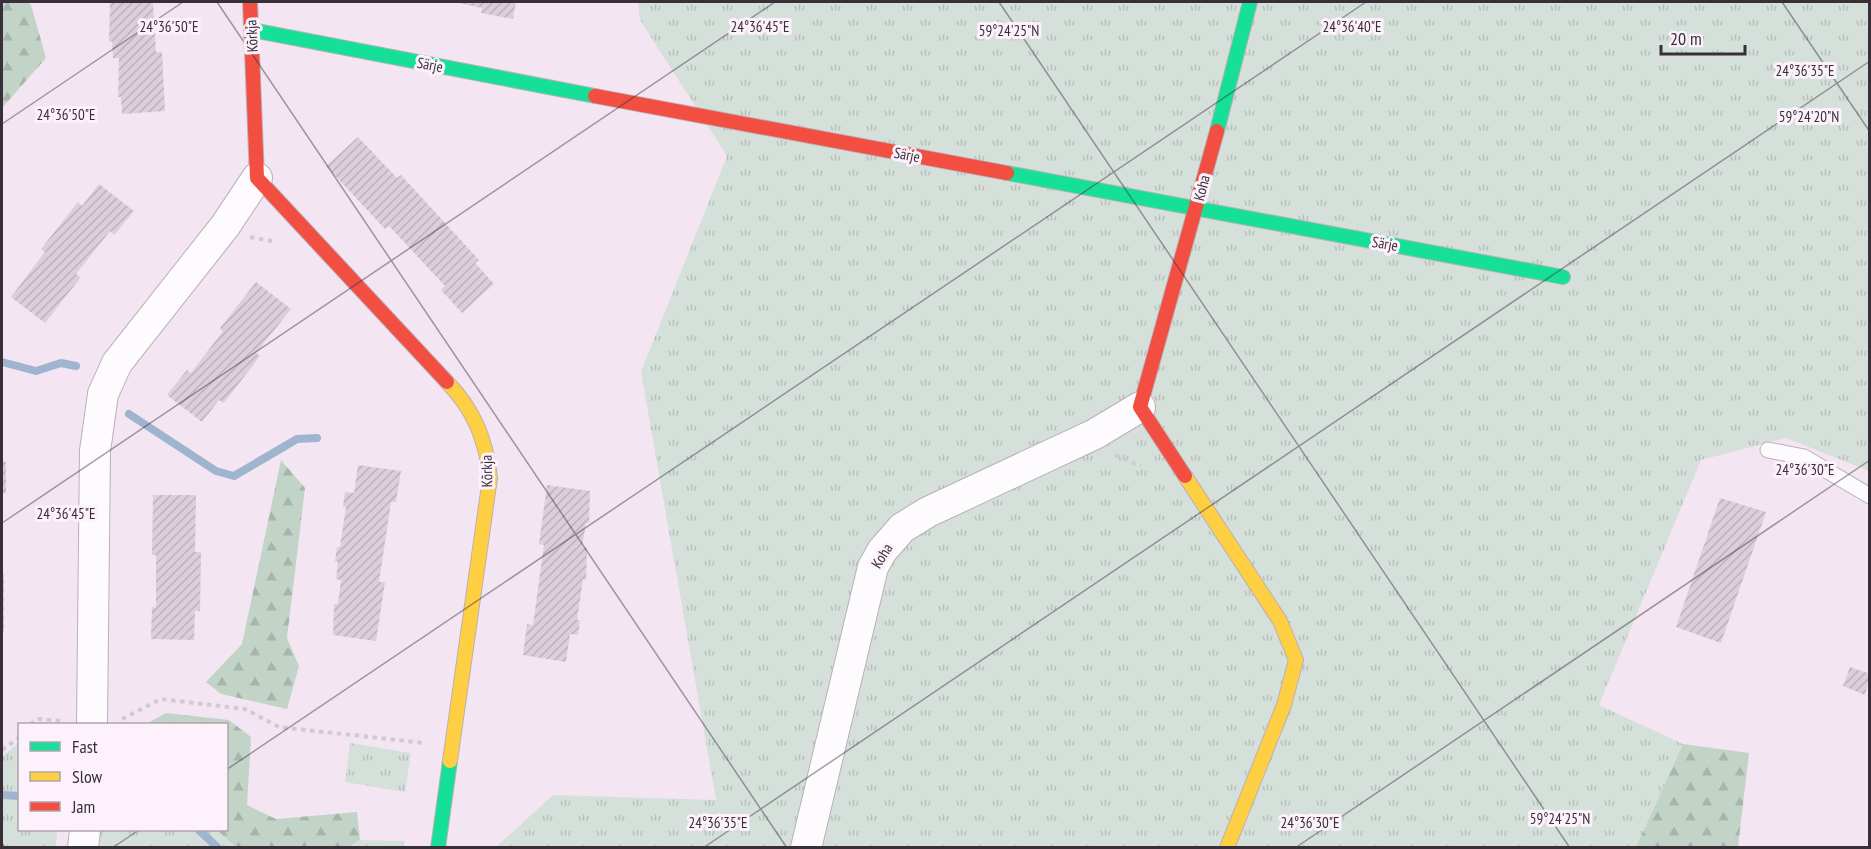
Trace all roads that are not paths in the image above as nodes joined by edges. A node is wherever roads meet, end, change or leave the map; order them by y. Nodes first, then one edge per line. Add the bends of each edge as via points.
1 (250, 2) edge
2 (1250, 2) edge
3 (252, 30) junction
4 (257, 178) junction
5 (1196, 210) junction
6 (1563, 277) dead end
7 (1140, 407) junction
8 (1768, 450) dead end
9 (1869, 496) edge
10 (92, 723) edge
11 (85, 831) edge
12 (83, 848) edge
13 (438, 848) edge
14 (806, 848) edge
15 (1227, 848) edge

1 - 3 street, Kõrkja
2 - 5 street, Koha
3 - 4 street, Kõrkja
3 - 5 street, Särje
4 - 10 street via 225,226 117,363 102,394 95,451
4 - 13 street, Kõrkja via 462,398 487,445 490,478
5 - 6 street, Särje
5 - 7 street, Koha
7 - 14 street, Koha via 1095,434 928,512 902,528 882,550 873,567
7 - 15 street via 1280,621 1296,660 1284,705
8 - 9 lane via 1804,458
11 - 12 street

